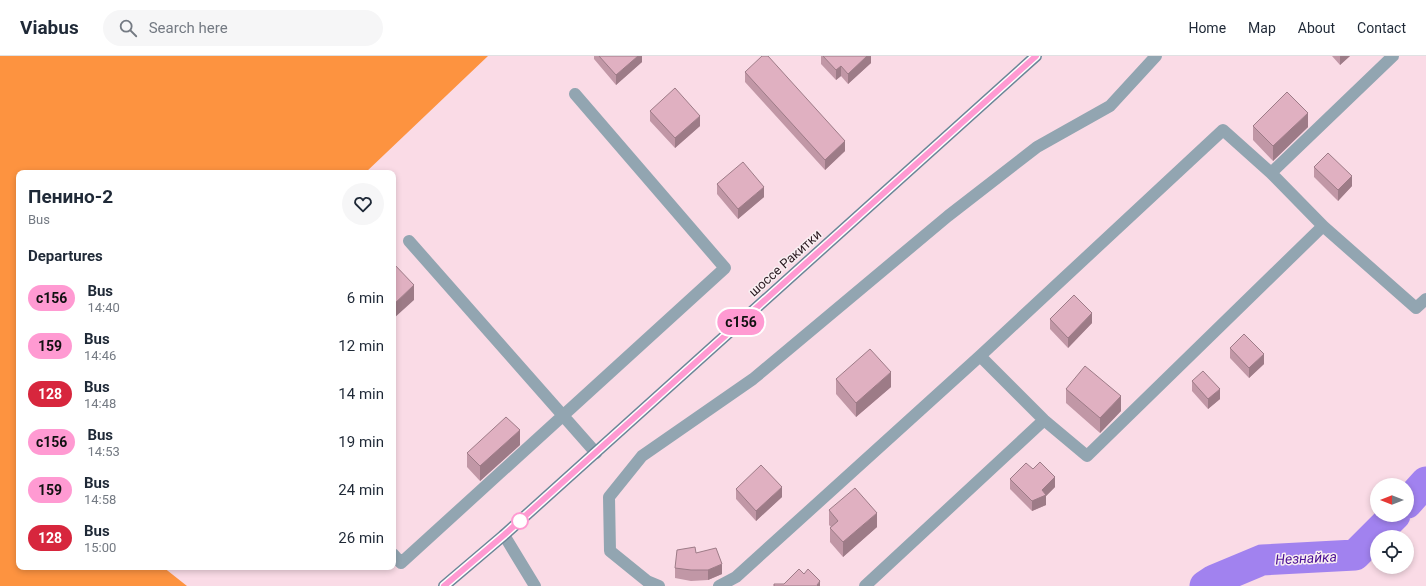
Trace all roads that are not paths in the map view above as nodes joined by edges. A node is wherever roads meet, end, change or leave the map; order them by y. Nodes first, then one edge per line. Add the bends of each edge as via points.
1 (1036, 56) edge
2 (1156, 56) edge
3 (1393, 56) edge
4 (575, 94) dead end
5 (1271, 173) junction
6 (1323, 226) junction
7 (409, 241) dead end
8 (1426, 299) edge
9 (980, 356) junction
10 (563, 415) junction
11 (1044, 420) junction
12 (596, 453) junction
13 (504, 535) junction
14 (396, 558) edge
15 (444, 586) edge
16 (535, 586) edge
17 (659, 586) edge
18 (719, 586) edge
19 (865, 586) edge

1 - 12 main road, шоссе Ракитки
2 - 17 street via 1110,106 1037,147 948,216 753,379 642,456 609,497 610,551 647,581
3 - 5 street
4 - 10 street via 725,268
5 - 6 street
5 - 9 street via 1223,130
6 - 8 street via 1416,308
6 - 11 street via 1087,456
7 - 10 street
9 - 11 street
9 - 18 street via 736,577
10 - 12 street
10 - 14 street via 400,563
11 - 19 street
12 - 13 main road, шоссе Ракитки
13 - 15 main road, шоссе Ракитки
13 - 16 street

